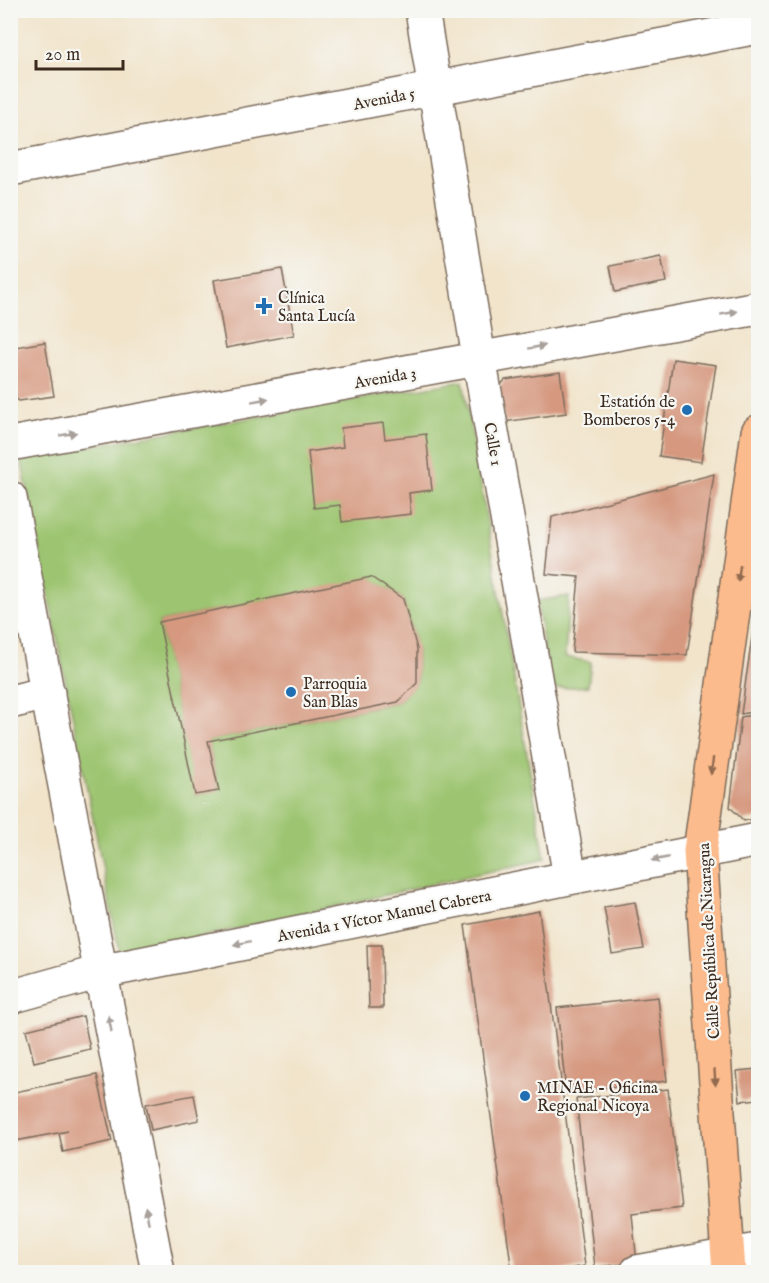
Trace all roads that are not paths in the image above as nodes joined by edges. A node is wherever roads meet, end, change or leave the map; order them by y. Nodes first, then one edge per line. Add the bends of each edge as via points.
1 (422, 10) edge
2 (759, 27) edge
3 (436, 88) junction
4 (10, 169) edge
5 (759, 308) edge
6 (479, 358) junction
7 (759, 432) edge
8 (10, 444) edge
9 (10, 498) edge
10 (48, 693) junction
11 (10, 702) edge
12 (759, 840) edge
13 (700, 851) junction
14 (570, 877) junction
15 (100, 972) junction
16 (10, 997) edge
17 (738, 1260) edge
18 (158, 1272) edge
19 (637, 1272) edge

1 - 3 street, Calle 1
2 - 3 street, Avenida 5
3 - 4 street, Avenida 5
3 - 6 street, Calle 1
6 -> 5 street, Avenida 3
8 -> 6 street, Avenida 3
6 - 14 street, Calle 1
7 -> 13 main road, Calle República de Nicaragua
9 - 10 street
10 - 11 street
10 - 15 street
12 - 13 street, Avenida 1 Víctor Manuel Cabrera
13 -> 14 street, Avenida 1 Víctor Manuel Cabrera
13 -> 17 main road, Calle República de Nicaragua
14 -> 15 street, Avenida 1 Víctor Manuel Cabrera
15 - 16 street, Avenida 1 Víctor Manuel Cabrera
18 -> 15 street
17 - 19 street

